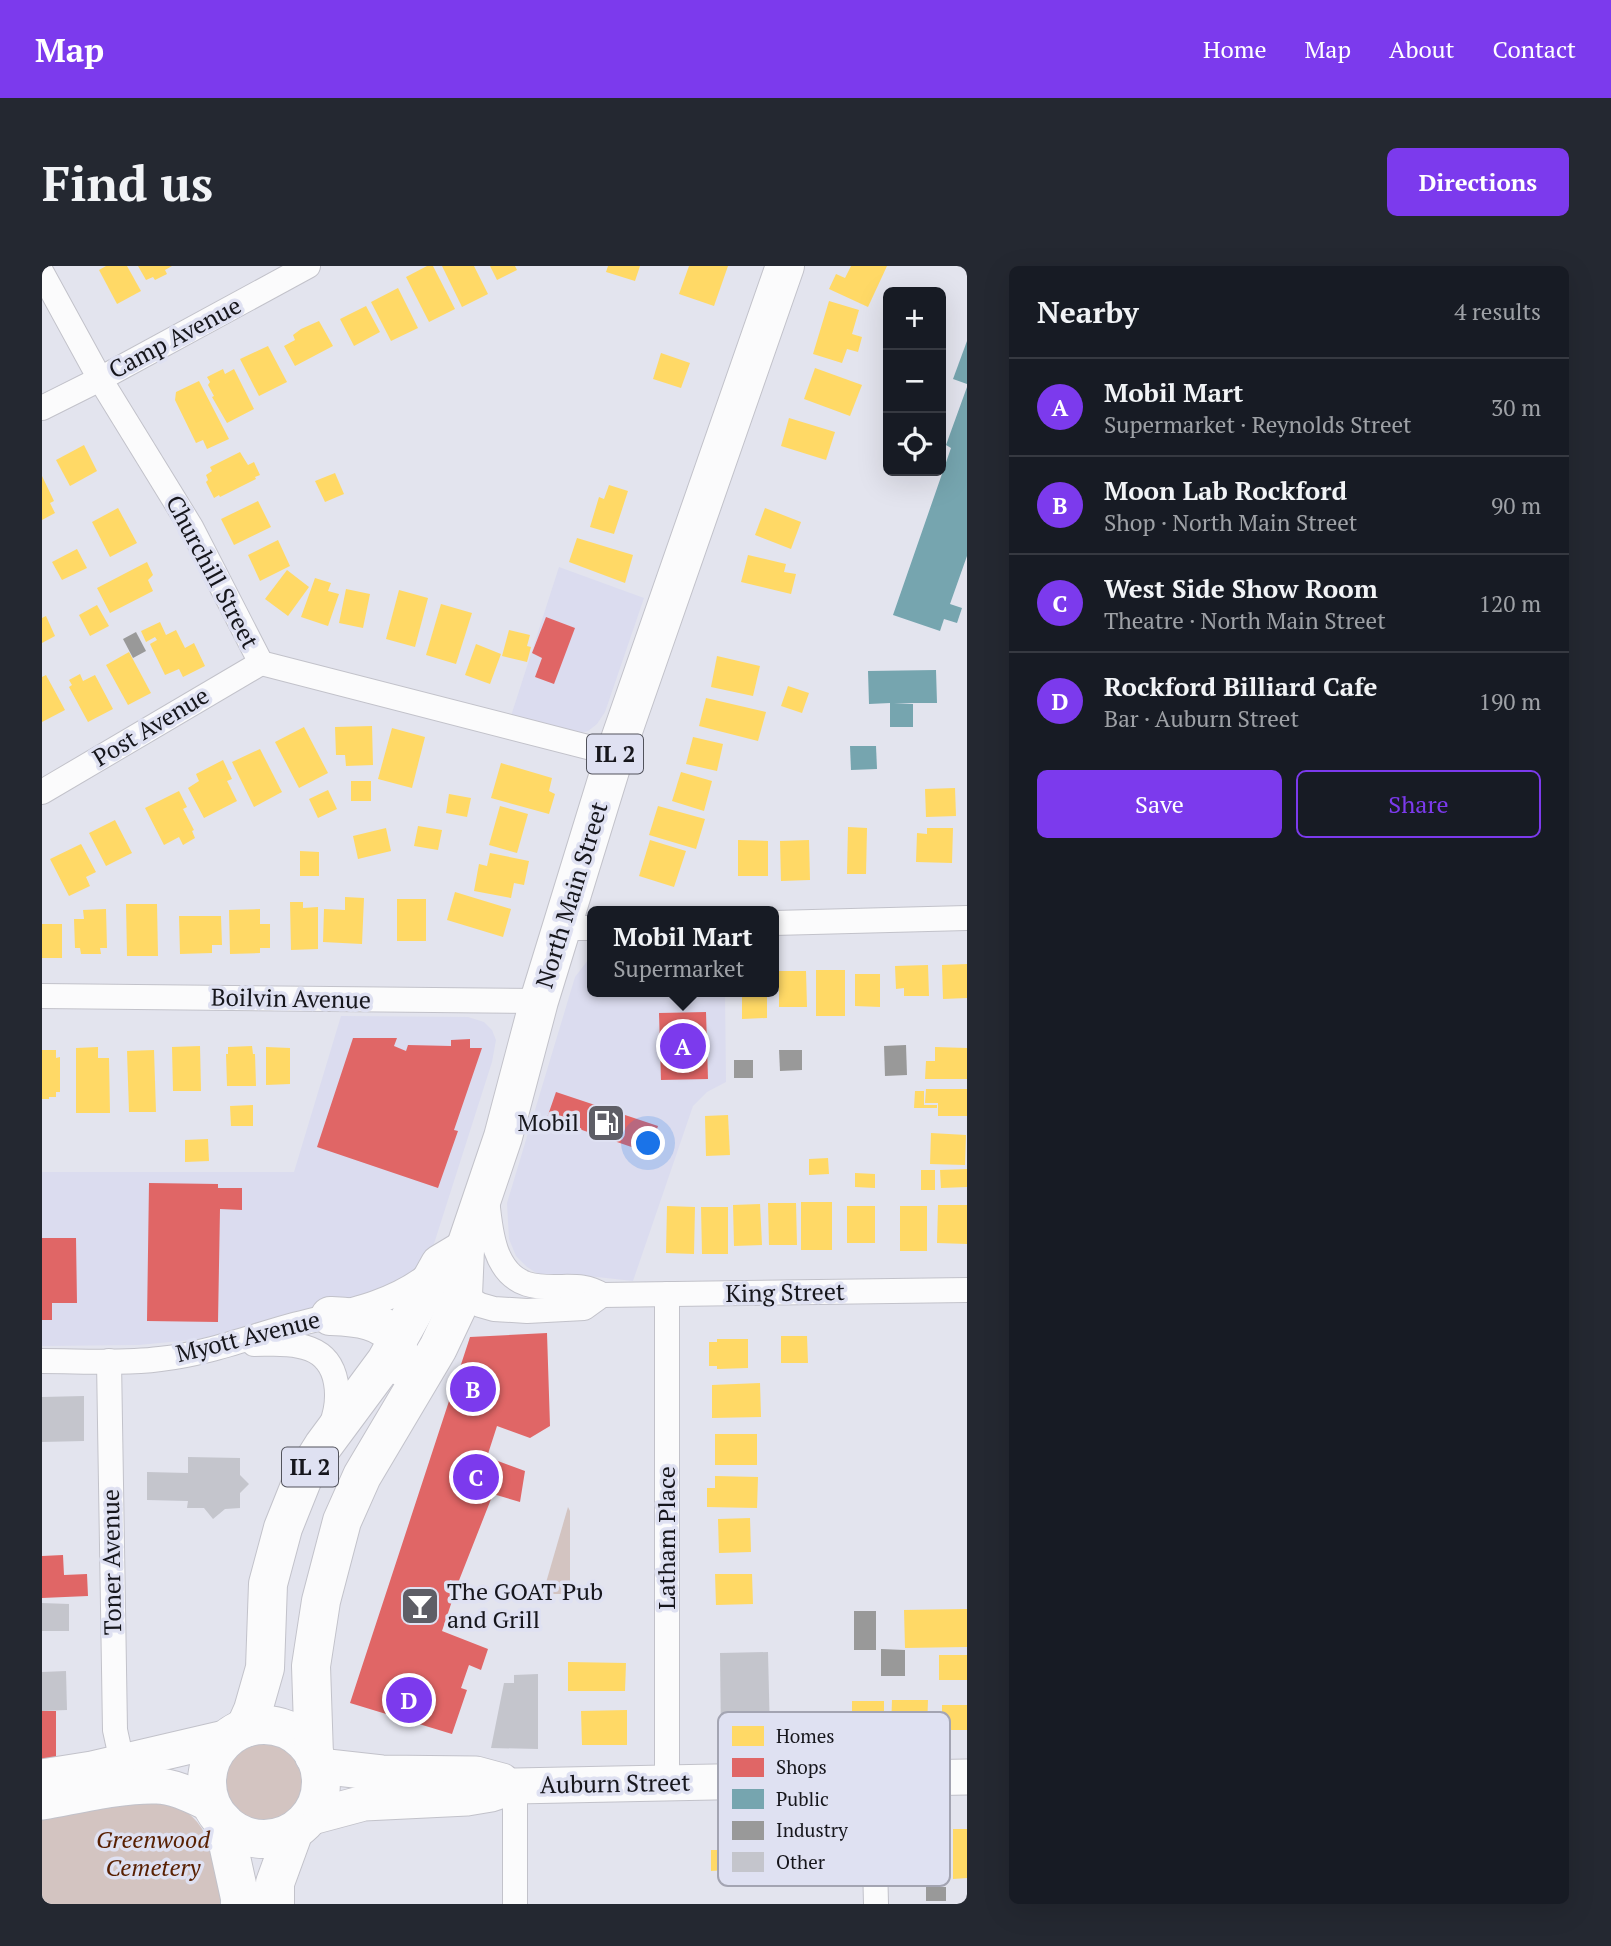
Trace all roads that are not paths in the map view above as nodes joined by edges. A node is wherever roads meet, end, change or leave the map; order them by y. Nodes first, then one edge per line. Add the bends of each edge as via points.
1 (308, 266) edge
2 (785, 266) edge
3 (42, 274) edge
4 (100, 379) junction
5 (42, 408) edge
6 (261, 663) junction
7 (615, 754) junction
8 (42, 792) edge
9 (967, 918) edge
10 (779, 923) edge
11 (577, 928) edge
12 (42, 996) edge
13 (539, 1001) junction
14 (487, 1184) junction
15 (453, 1257) junction
16 (967, 1290) edge
17 (667, 1294) junction
18 (463, 1295) junction
19 (602, 1295) junction
20 (330, 1316) junction
21 (397, 1343) junction
22 (226, 1345) junction
23 (42, 1361) edge
24 (109, 1361) junction
25 (323, 1446) junction
26 (362, 1476) junction
27 (237, 1732) junction
28 (317, 1761) junction
29 (122, 1762) junction
30 (42, 1777) edge
31 (718, 1782) edge
32 (667, 1783) junction
33 (515, 1786) junction
34 (42, 1802) edge
35 (217, 1813) junction
36 (301, 1825) junction
37 (876, 1886) edge
38 (240, 1904) edge
39 (275, 1904) edge
40 (515, 1904) edge
41 (876, 1904) edge

1 - 4 street, Camp Avenue
2 - 7 main road, North Main Street / IL 2
3 - 4 street, Churchill Street
4 - 5 street, Camp Avenue
4 - 6 street, Churchill Street via 191,527
6 - 7 street, Churchill Street
6 - 8 street, Post Avenue
7 - 11 main road, North Main Street / IL 2
9 - 10 street
11 - 13 main road, North Main Street / IL 2
12 - 13 street, Boilvin Avenue
13 - 14 main road, North Main Street / IL 2
14 - 15 main road, North Main Street / IL 2
14 - 19 street, King Street via 492,1239 514,1277 524,1284 590,1288
15 - 18 main road, North Main Street / IL 2
15 - 20 street, Myott Avenue via 396,1295
15 - 21 main road, North Main Street / IL 2
16 - 17 street, King Street
17 - 19 street, King Street
17 - 32 street, Latham Place
18 - 19 street, King Street via 494,1310 527,1311 584,1308
18 - 26 main road, North Main Street / IL 2 via 438,1348
20 - 21 main road via 373,1322
20 - 22 street, Myott Avenue
21 - 25 main road, North Main Street / IL 2
21 - 26 main road via 396,1390 367,1449
22 - 24 street, Myott Avenue via 158,1359
22 - 25 street via 281,1344 309,1348 322,1356 331,1367 338,1400
23 - 24 street, Myott Avenue
24 - 29 street, Toner Avenue via 115,1730
25 - 27 main road, North Main Street / IL 2 via 303,1478 283,1528 268,1584 265,1668 253,1710
26 - 28 main road, North Main Street / IL 2 via 342,1521 321,1601 311,1666
27 - 28 main road via 264,1725 282,1728 299,1736
27 - 29 main road
27 - 35 main road via 217,1750 209,1768 207,1787
28 - 33 main road, Auburn Street via 382,1773 476,1774
28 - 36 main road via 318,1802
29 - 30 main road
31 - 32 main road, Auburn Street
32 - 33 main road, Auburn Street
33 - 36 main road, Auburn Street via 467,1798 364,1803
33 - 40 street
34 - 35 main road via 157,1785 183,1791
35 - 36 main road via 238,1833 257,1839 276,1838
35 - 38 main road
36 - 39 main road via 275,1884
37 - 41 street

